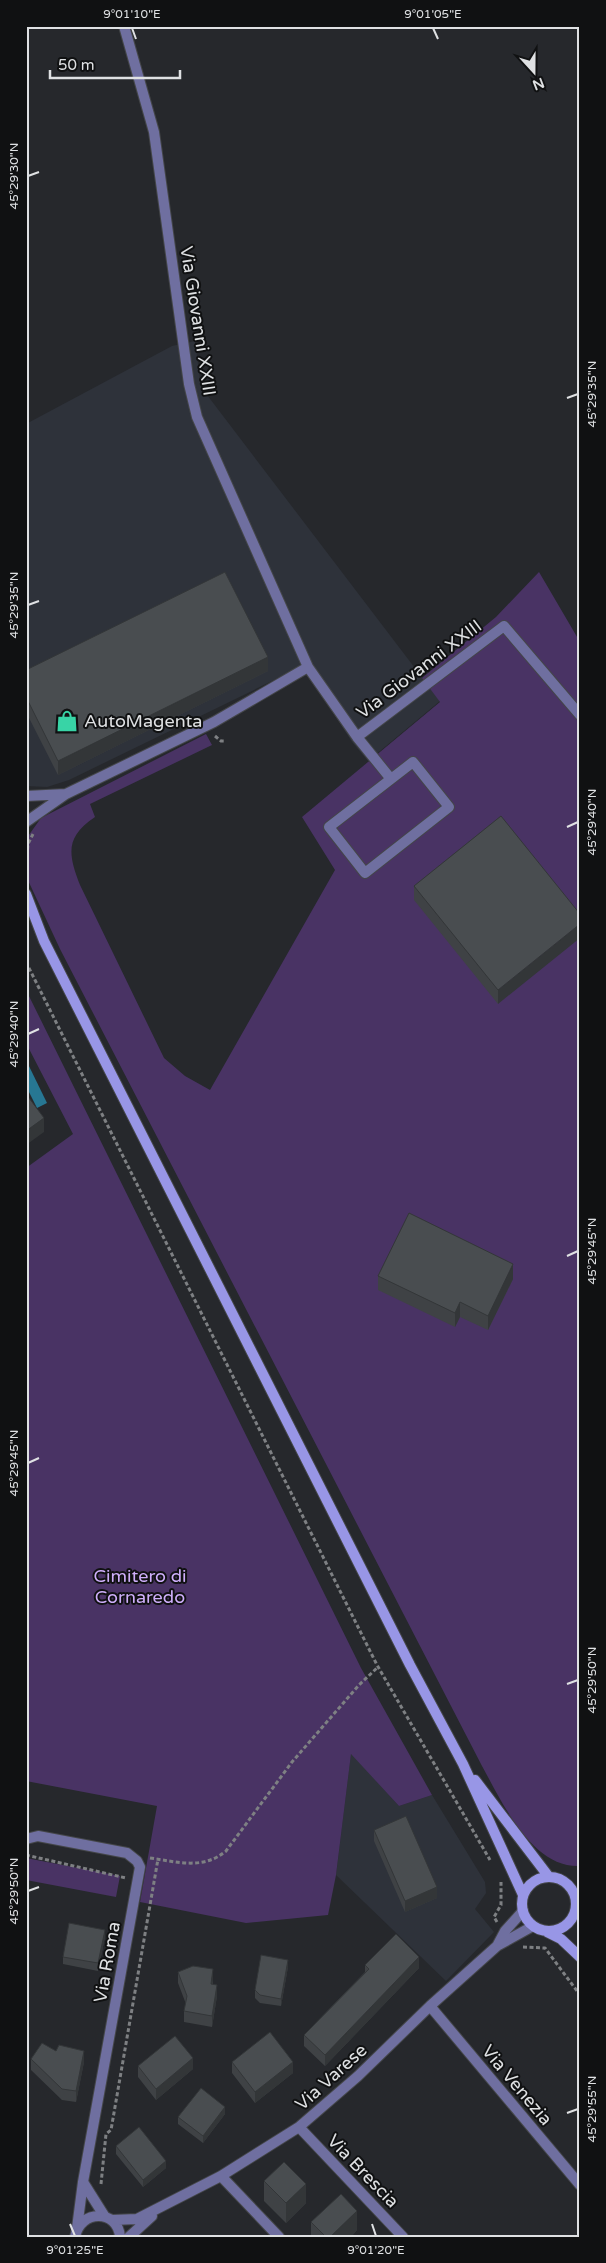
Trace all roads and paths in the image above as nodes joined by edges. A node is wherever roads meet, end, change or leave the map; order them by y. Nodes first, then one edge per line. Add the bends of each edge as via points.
1 (124, 26) edge
2 (308, 667) junction
3 (580, 715) edge
4 (213, 736) dead end
5 (357, 737) junction
6 (224, 741) dead end
7 (391, 779) junction
8 (66, 794) junction
9 (26, 796) edge
10 (26, 822) edge
11 (35, 830) dead end
12 (26, 869) edge
13 (26, 894) edge
14 (26, 914) edge
15 (44, 941) junction
16 (26, 962) edge
17 (378, 1667) junction
18 (463, 1764) junction
19 (27, 1838) edge
20 (26, 1855) edge
21 (135, 1859) junction
22 (158, 1859) junction
23 (492, 1863) dead end
24 (499, 1877) dead end
25 (549, 1877) junction
26 (138, 1881) junction
27 (523, 1895) junction
28 (523, 1911) junction
29 (574, 1916) junction
30 (533, 1926) junction
31 (580, 1927) edge
32 (505, 1931) junction
33 (547, 1932) junction
34 (511, 1940) junction
35 (498, 1946) junction
36 (580, 1957) edge
37 (580, 1995) edge
38 (430, 2006) junction
39 (299, 2127) junction
40 (221, 2176) junction
41 (83, 2182) junction
42 (580, 2184) edge
43 (94, 2201) junction
44 (166, 2204) junction
45 (108, 2218) junction
46 (76, 2232) edge
47 (120, 2237) edge
48 (129, 2237) edge
49 (279, 2237) edge
50 (403, 2237) edge

1 - 2 street, Via Giovanni XXIII via 154,132 189,384 197,417
2 - 5 street, Via Giovanni XXIII
2 - 8 street via 214,722
3 - 5 street, Via Giovanni XXIII via 504,626
4 - 6 path
5 - 7 street, Via Giovanni XXIII
7 - 7 street via 413,762 449,807 365,873 329,827
8 - 9 street
8 - 10 street
11 - 12 path via 28,844
13 - 15 street
14 - 15 street
15 - 18 street
16 - 17 path
17 - 22 path via 292,1762 217,1859 197,1864
17 - 23 path
18 - 25 street
18 - 27 street
19 - 21 street via 38,1836 127,1853
20 - 26 path
21 - 22 path
21 - 26 street, Via Roma via 140,1867
22 - 43 path via 111,2130 106,2134 101,2200
24 - 32 path via 501,1905 494,1917
25 - 27 street via 534,1882
25 - 29 street via 558,1878 572,1889 577,1907
26 - 41 street, Via Roma
27 - 28 street
28 - 30 street
28 - 32 street, Via Varese
29 - 31 street
29 - 33 street via 563,1928
30 - 33 street
30 - 34 street, Via Varese
32 - 35 street, Via Varese
33 - 36 street via 561,1939
34 - 35 street, Via Varese
34 - 37 path via 520,1948 545,1948
35 - 38 street, Via Varese
38 - 39 street, Via Varese via 358,2076
38 - 42 street, Via Venezia
39 - 40 street, Via Varese
39 - 50 street, Via Brescia
40 - 44 street, Via Varese
40 - 49 street
41 - 43 street
41 - 46 street, Via Roma
43 - 45 street
44 - 45 street, Via Varese via 125,2222
44 - 48 street, Via Varese
45 - 46 street, Via Varese via 91,2216
45 - 47 street via 117,2226

